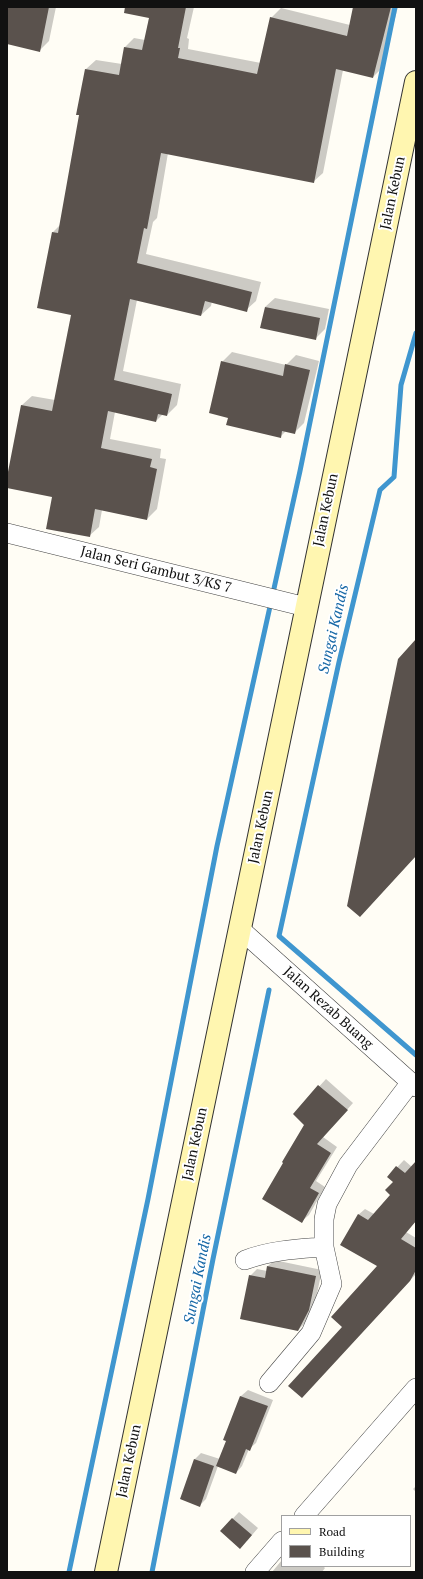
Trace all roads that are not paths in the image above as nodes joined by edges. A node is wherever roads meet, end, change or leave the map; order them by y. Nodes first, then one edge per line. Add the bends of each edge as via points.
1 (416, 82) edge
2 (7, 533) edge
3 (306, 607) junction
4 (240, 929) junction
5 (413, 1085) edge
6 (324, 1247) junction
7 (246, 1260) dead end
8 (269, 1383) dead end
9 (416, 1388) edge
10 (305, 1515) edge
11 (281, 1542) edge
12 (106, 1572) edge
13 (255, 1572) edge

1 - 3 main road, Jalan Kebun
2 - 3 street, Jalan Seri Gambut 3/KS 7
3 - 4 main road, Jalan Kebun
4 - 5 street, Jalan Rezab Buang
4 - 12 main road, Jalan Kebun
5 - 6 street via 348,1165 327,1204
6 - 7 street via 286,1249
6 - 8 street via 332,1284 311,1333
9 - 10 street
11 - 13 street

